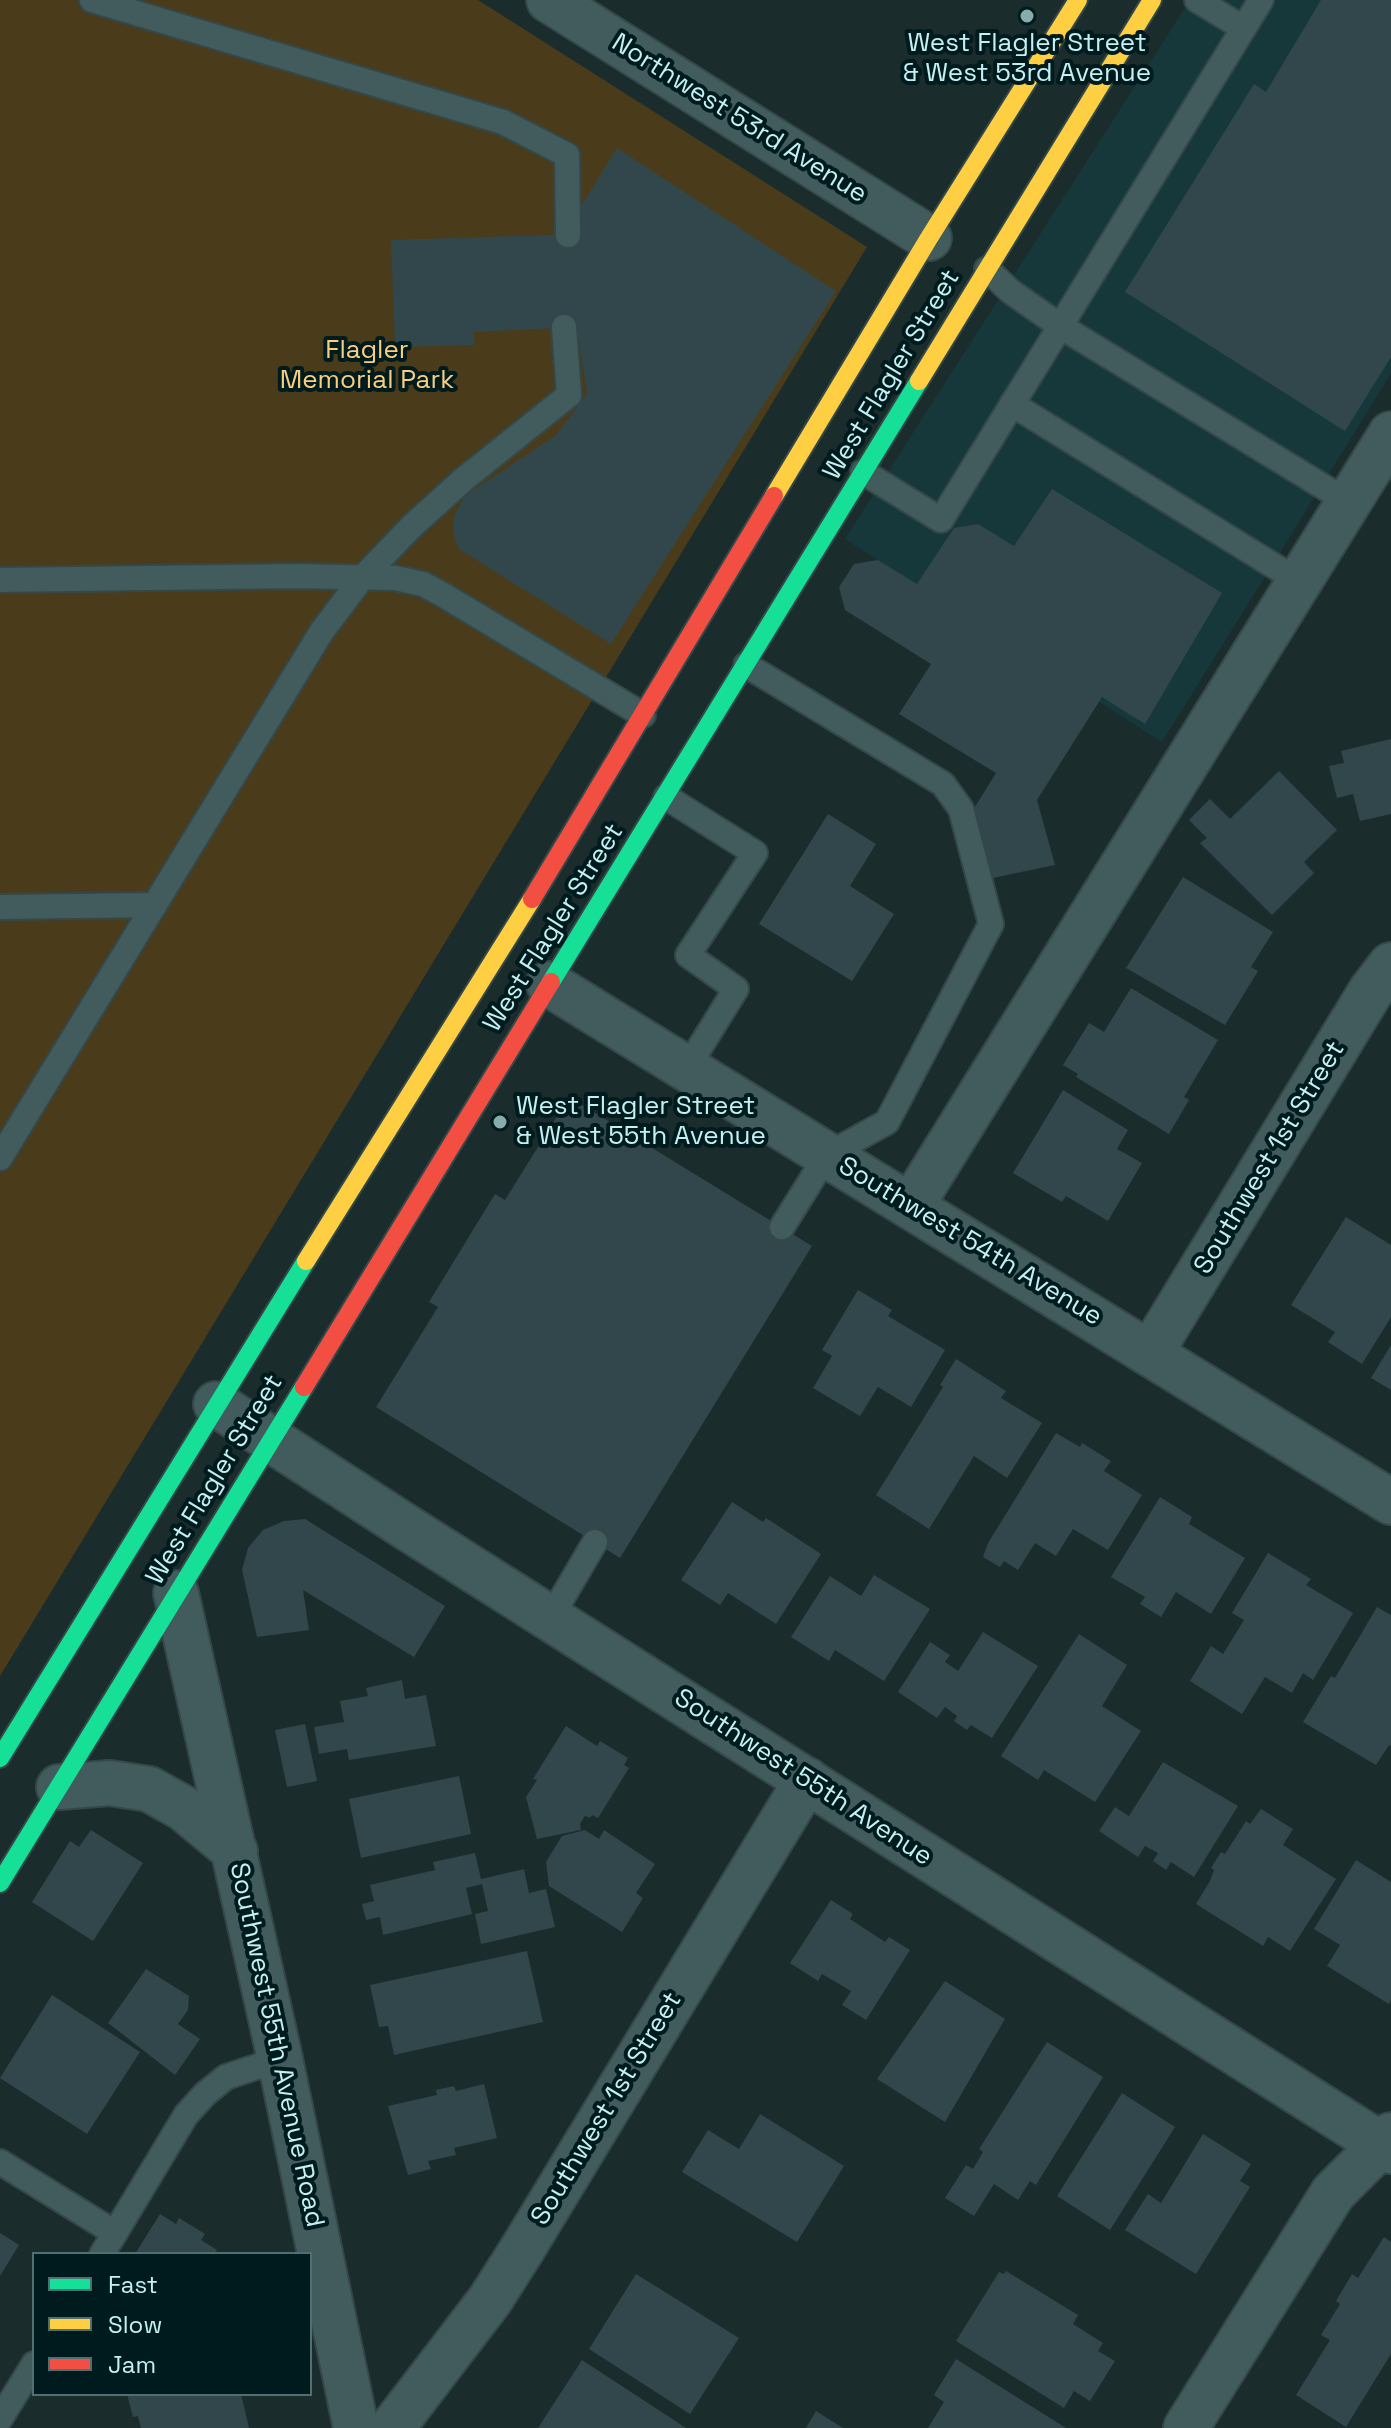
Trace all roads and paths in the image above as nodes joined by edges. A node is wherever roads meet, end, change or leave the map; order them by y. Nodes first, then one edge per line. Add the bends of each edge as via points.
1 (92, 0) edge
2 (549, 0) edge
3 (1078, 0) edge
4 (1152, 0) edge
5 (1197, 0) edge
6 (1261, 0) edge
7 (1243, 28) junction
8 (992, 139) junction
9 (984, 183) dead end
10 (568, 235) dead end
11 (979, 241) dead end
12 (928, 256) junction
13 (987, 269) junction
14 (1060, 326) junction
15 (564, 327) dead end
16 (917, 352) dead end
17 (908, 399) junction
18 (1012, 404) junction
19 (1391, 434) edge
20 (863, 472) junction
21 (1350, 503) junction
22 (362, 578) junction
23 (0, 580) edge
24 (1300, 582) junction
25 (746, 665) junction
26 (649, 719) junction
27 (666, 797) junction
28 (155, 905) junction
29 (0, 907) edge
30 (1391, 965) edge
31 (549, 984) junction
32 (687, 1068) junction
33 (827, 1155) junction
34 (0, 1158) edge
35 (911, 1206) junction
36 (782, 1227) dead end
37 (1151, 1352) junction
38 (216, 1404) junction
39 (270, 1438) junction
40 (171, 1479) junction
41 (1391, 1502) edge
42 (168, 1519) dead end
43 (595, 1542) dead end
44 (173, 1582) junction
45 (551, 1617) junction
46 (0, 1758) edge
47 (807, 1780) junction
48 (59, 1787) junction
49 (235, 1851) junction
50 (0, 1883) edge
51 (280, 2059) junction
52 (1388, 2144) edge
53 (0, 2162) edge
54 (109, 2244) edge
55 (32, 2367) edge
56 (0, 2419) edge
57 (356, 2428) edge
58 (392, 2428) edge
59 (1186, 2428) edge

1 - 10 lane via 503,122 567,155
2 - 12 street, Northwest 53rd Avenue
3 - 8 main road, West Flagler Street
4 - 13 main road, West Flagler Street
5 - 7 lane
6 - 7 lane
7 - 14 lane
8 - 9 main road
8 - 12 main road, West Flagler Street
11 - 13 main road
12 - 26 main road, West Flagler Street
13 - 14 lane
13 - 17 main road, West Flagler Street
14 - 18 lane
14 - 21 lane
15 - 22 lane via 569,395 464,479
16 - 17 main road
17 - 20 main road, West Flagler Street
18 - 20 lane via 941,520
18 - 24 lane
19 - 21 street
20 - 25 main road, West Flagler Street
21 - 24 street
22 - 23 lane
22 - 26 lane via 423,584
22 - 28 lane via 322,631
24 - 35 street
25 - 27 main road, West Flagler Street via 689,744
25 - 33 lane via 943,784 961,809 991,924 887,1122
26 - 38 main road, West Flagler Street
27 - 31 main road, West Flagler Street
27 - 32 lane via 755,853 688,955 736,989
28 - 29 lane
28 - 34 lane
30 - 37 street, Southwest 1st Street
31 - 32 street, Southwest 54th Avenue
31 - 39 main road, West Flagler Street
32 - 33 street, Southwest 54th Avenue
33 - 35 street, Southwest 54th Avenue
33 - 36 lane
35 - 37 street, Southwest 54th Avenue
37 - 41 street, Southwest 54th Avenue
38 - 39 street, Southwest 55th Avenue
38 - 40 main road, West Flagler Street
39 - 44 main road, West Flagler Street
39 - 45 street, Southwest 55th Avenue
40 - 42 main road
40 - 46 main road, West Flagler Street
43 - 45 lane
44 - 48 main road, West Flagler Street
44 - 49 street, Southwest 55th Avenue Road
45 - 47 street, Southwest 55th Avenue
47 - 52 street, Southwest 55th Avenue
47 - 58 street, Southwest 1st Street via 507,2274
48 - 49 street, Southwest 55th Avenue Road via 110,1783 149,1789 183,1808
48 - 50 main road, West Flagler Street
49 - 51 street, Southwest 55th Avenue Road
51 - 54 lane via 226,2077 205,2094 186,2115
51 - 57 street, Southwest 55th Avenue Road
52 - 59 street via 1333,2193
53 - 54 lane
55 - 56 lane

